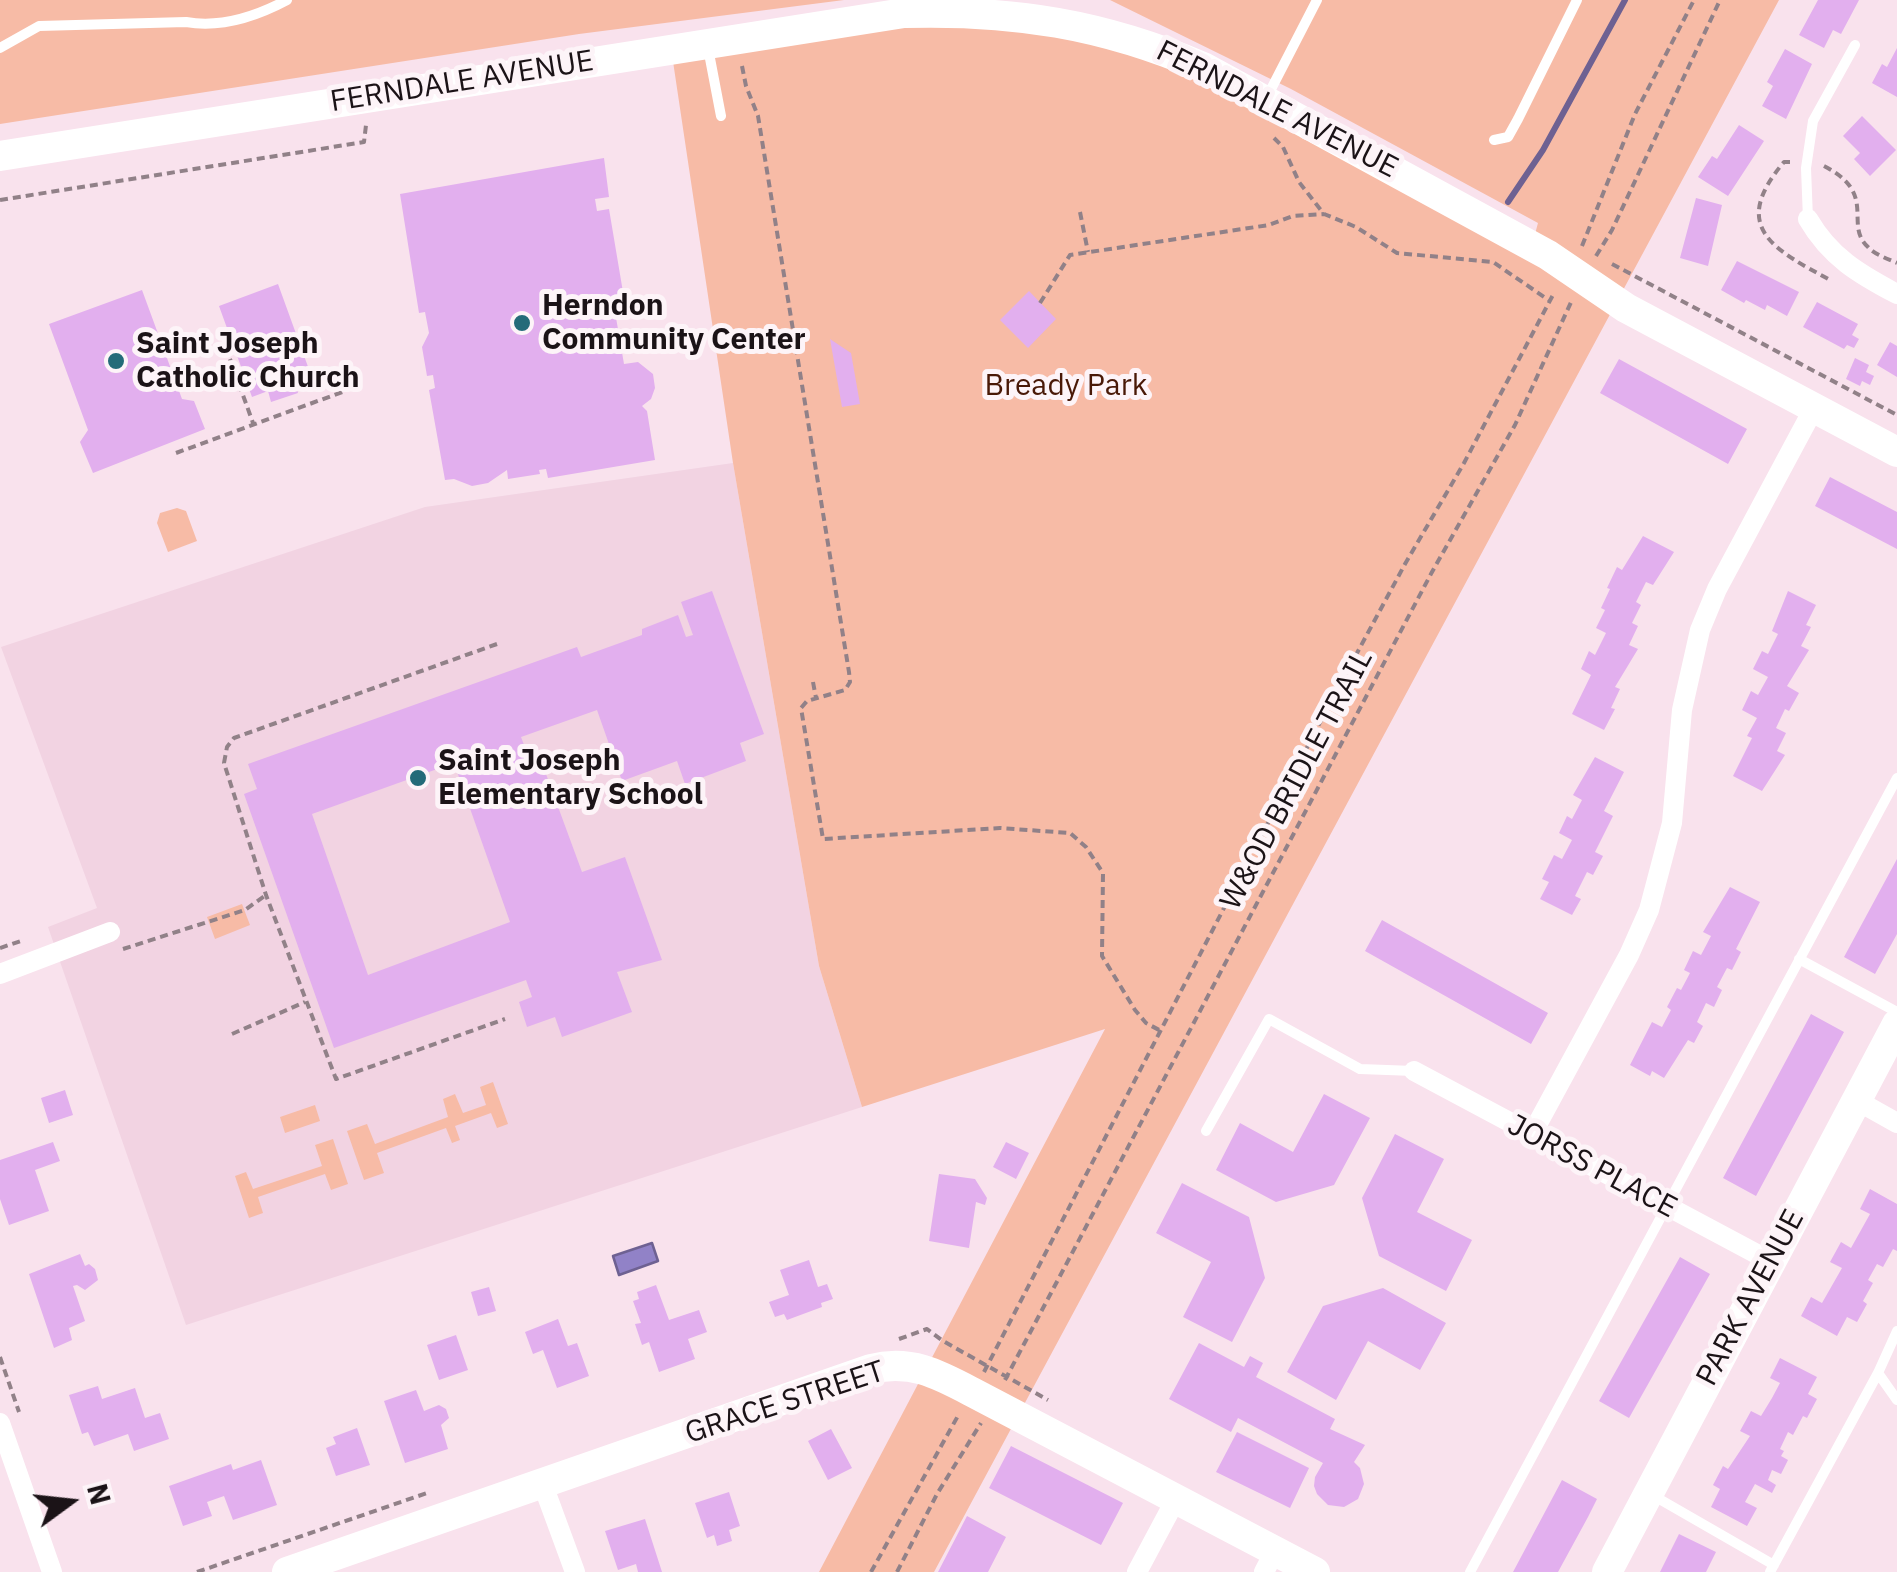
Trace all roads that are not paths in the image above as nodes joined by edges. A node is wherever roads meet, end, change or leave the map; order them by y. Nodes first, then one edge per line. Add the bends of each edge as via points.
1 (287, 0) edge
2 (1317, 0) edge
3 (1578, 0) edge
4 (1855, 45) dead end
5 (0, 48) edge
6 (709, 54) junction
7 (1266, 101) junction
8 (721, 116) dead end
9 (1494, 140) dead end
10 (0, 156) edge
11 (1808, 218) joint
12 (1897, 294) edge
13 (1814, 408) junction
14 (1897, 452) edge
15 (1897, 778) edge
16 (113, 942) road end
17 (1799, 958) junction
18 (0, 974) edge
19 (1897, 1012) edge
20 (1897, 1024) edge
21 (1414, 1071) joint
22 (1856, 1100) junction
23 (1897, 1123) edge
24 (1206, 1131) dead end
25 (1532, 1134) junction
26 (1666, 1206) junction
27 (1770, 1262) junction
28 (1897, 1331) edge
29 (1878, 1372) junction
30 (1897, 1400) edge
31 (0, 1423) edge
32 (543, 1485) junction
33 (1648, 1493) junction
34 (1176, 1498) junction
35 (1270, 1562) edge
36 (1772, 1568) edge
37 (52, 1572) edge
38 (287, 1572) edge
39 (575, 1572) edge
40 (1138, 1572) edge
41 (1315, 1572) edge
42 (1470, 1572) edge
43 (1607, 1572) edge

1 - 5 lane via 205,26 39,26
2 - 7 lane
3 - 9 lane via 1508,138
4 - 11 lane via 1814,122 1806,168
6 - 7 street, FERNDALE AVENUE via 904,13 1029,16 1148,43
6 - 8 lane
6 - 10 street, FERNDALE AVENUE
7 - 13 street, FERNDALE AVENUE
11 - 12 street via 1834,256
13 - 14 street, FERNDALE AVENUE
13 - 25 street via 1700,630 1682,710 1672,823 1650,910
15 - 17 lane
16 - 18 street
17 - 19 lane
17 - 26 lane
20 - 22 street, PARK AVENUE
21 - 24 lane via 1360,1069 1269,1019
21 - 25 street, JORSS PLACE
22 - 23 street
22 - 27 street, PARK AVENUE
25 - 26 street, JORSS PLACE
26 - 27 street, JORSS PLACE
26 - 42 lane
27 - 33 street, PARK AVENUE
28 - 29 lane
29 - 30 lane
29 - 36 lane
31 - 37 street
32 - 34 street, GRACE STREET via 884,1366 908,1365 930,1370
32 - 38 street, GRACE STREET
32 - 39 street
33 - 36 lane
33 - 43 street, PARK AVENUE
34 - 35 street, GRACE STREET
34 - 40 street
35 - 41 street, GRACE STREET

